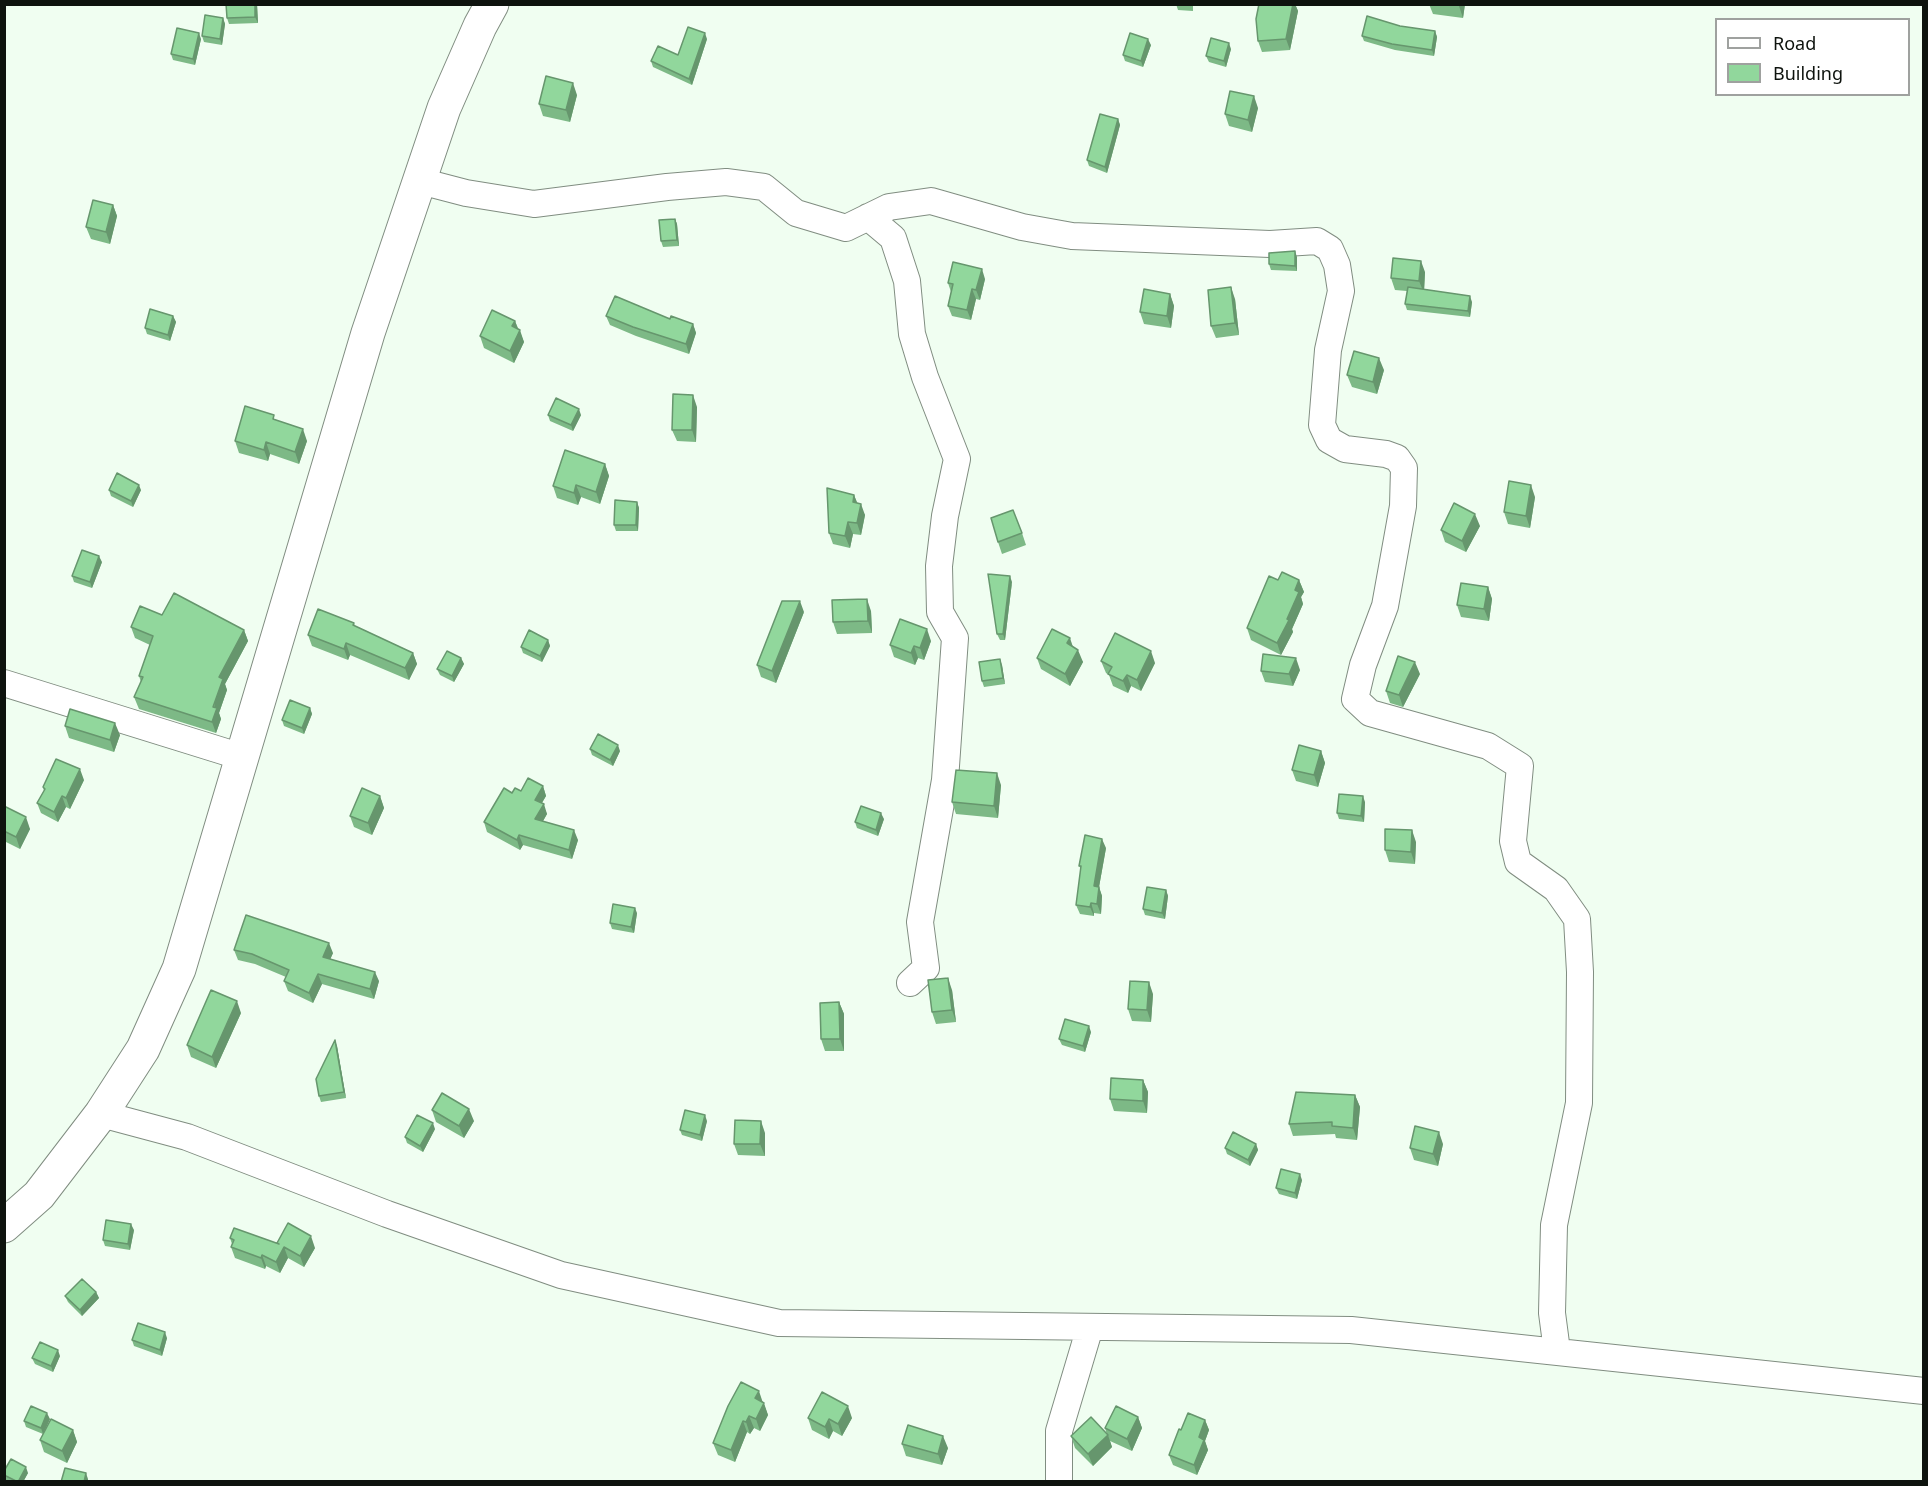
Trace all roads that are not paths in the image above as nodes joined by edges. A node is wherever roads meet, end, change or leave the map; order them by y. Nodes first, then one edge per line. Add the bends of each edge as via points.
1 (492, 4) edge
2 (420, 180) junction
3 (868, 217) junction
4 (4, 683) edge
5 (242, 757) junction
6 (910, 983) dead end
7 (100, 1114) junction
8 (4, 1226) edge
9 (1090, 1327) junction
10 (1557, 1351) junction
11 (1923, 1390) edge
12 (1059, 1482) edge

1 - 2 street via 444,108
2 - 3 street via 466,193 534,204 726,182 765,187 796,213 846,228
2 - 5 street via 368,333
3 - 6 street via 893,238 907,281 912,334 957,459 939,566 940,612 955,638 945,780 920,922 926,968
3 - 10 street via 889,207 931,201 1022,227 1072,236 1270,244 1317,241 1330,249 1341,291 1328,350 1322,425 1329,440 1345,449 1386,454 1397,458 1404,468 1403,506 1385,606 1355,699 1370,713 1488,746 1520,766 1513,840 1518,862 1556,890 1577,918 1579,1103 1554,1224 1552,1313
4 - 5 street
5 - 7 street via 179,969 143,1049
7 - 8 street via 39,1195
7 - 9 street via 188,1137 387,1214 561,1275 674,1301 779,1323
9 - 10 street via 1352,1330
9 - 12 street via 1059,1431
10 - 11 street

